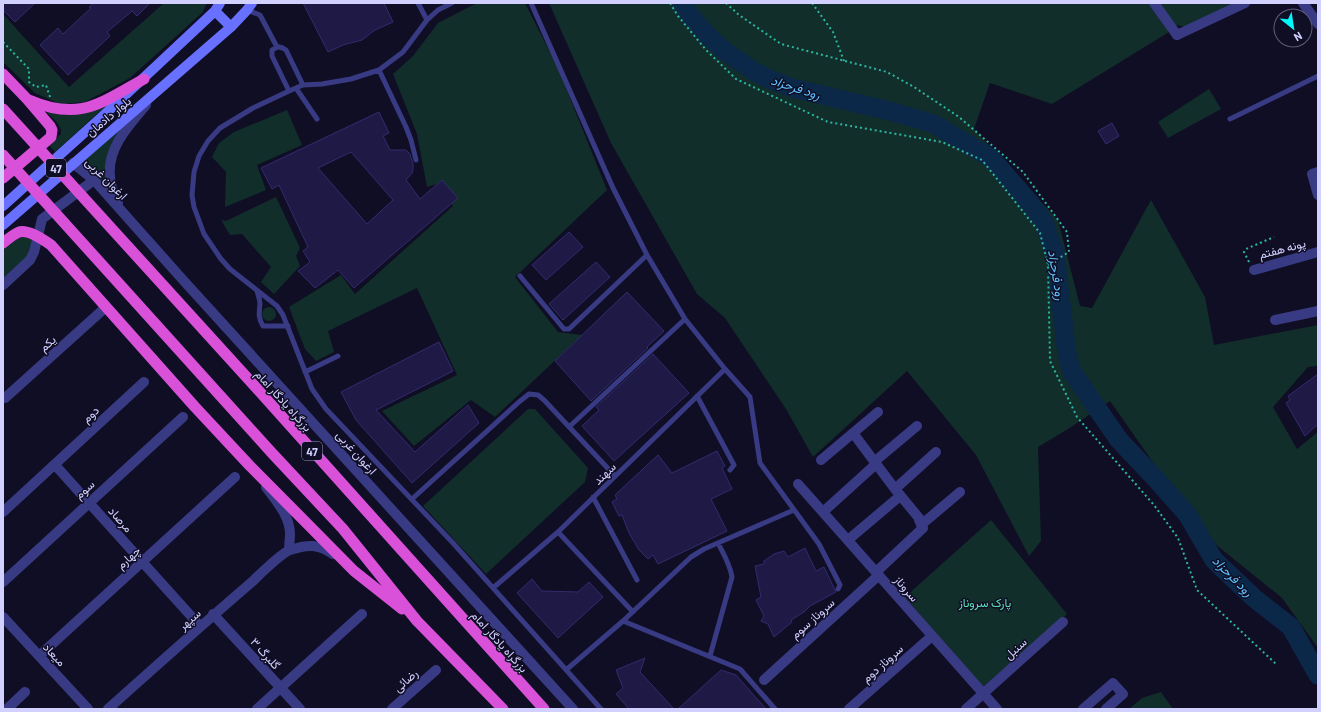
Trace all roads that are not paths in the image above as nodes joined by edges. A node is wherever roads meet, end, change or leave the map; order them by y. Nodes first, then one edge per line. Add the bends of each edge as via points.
1 (418, 3) edge
2 (452, 3) edge
3 (531, 3) edge
4 (1154, 3) edge
5 (1245, 3) edge
6 (1303, 3) edge
7 (217, 7) edge
8 (250, 7) edge
9 (427, 20) junction
10 (1318, 24) edge
11 (231, 27) junction
12 (277, 47) junction
13 (379, 70) junction
14 (3, 74) edge
15 (1318, 76) edge
16 (144, 79) junction
17 (303, 85) junction
18 (296, 88) junction
19 (289, 91) junction
20 (155, 93) junction
21 (27, 99) junction
22 (3, 109) edge
23 (1230, 119) dead end
24 (318, 120) dead end
25 (3, 155) edge
26 (416, 160) dead end
27 (73, 162) junction
28 (1315, 173) edge
29 (3, 178) edge
30 (94, 180) junction
31 (1318, 195) edge
32 (3, 206) edge
33 (122, 212) junction
34 (3, 225) edge
35 (37, 236) junction
36 (3, 243) edge
37 (1318, 252) edge
38 (647, 255) junction
39 (1254, 270) road end
40 (520, 276) dead end
41 (3, 285) edge
42 (258, 290) junction
43 (106, 307) junction
44 (1318, 311) edge
45 (685, 319) junction
46 (1275, 320) dead end
47 (288, 326) junction
48 (338, 356) dead end
49 (725, 369) junction
50 (305, 372) junction
51 (144, 382) dead end
52 (697, 396) junction
53 (5, 398) dead end
54 (878, 412) dead end
55 (183, 417) dead end
56 (917, 426) dead end
57 (569, 427) junction
58 (853, 434) junction
59 (936, 452) dead end
60 (821, 460) dead end
61 (875, 463) junction
62 (55, 465) junction
63 (250, 466) junction
64 (730, 470) dead end
65 (615, 476) junction
66 (235, 477) dead end
67 (798, 484) dead end
68 (898, 492) junction
69 (960, 492) dead end
70 (593, 498) junction
71 (412, 499) junction
72 (89, 502) junction
73 (794, 510) junction
74 (3, 512) edge
75 (823, 512) junction
76 (921, 525) junction
77 (558, 532) junction
78 (848, 540) junction
79 (718, 543) junction
80 (289, 550) junction
81 (142, 561) junction
82 (354, 572) junction
83 (877, 573) junction
84 (638, 580) dead end
85 (3, 582) edge
86 (494, 588) junction
87 (838, 589) dead end
88 (633, 612) junction
89 (214, 614) junction
90 (362, 614) dead end
91 (417, 621) junction
92 (623, 621) junction
93 (1064, 622) dead end
94 (5, 624) edge
95 (200, 626) junction
96 (932, 636) junction
97 (39, 656) junction
98 (710, 656) junction
99 (436, 670) dead end
100 (566, 670) junction
101 (764, 680) dead end
102 (280, 688) junction
103 (24, 692) dead end
104 (983, 694) junction
105 (7, 709) edge
106 (88, 709) edge
107 (108, 709) edge
108 (257, 709) edge
109 (300, 709) edge
110 (392, 709) edge
111 (503, 709) edge
112 (544, 709) edge
113 (573, 709) edge
114 (601, 709) edge
115 (775, 709) edge
116 (849, 709) edge
117 (966, 709) edge
118 (997, 709) edge
119 (1083, 709) edge
120 (1106, 709) edge

1 - 9 lane
2 - 9 lane via 438,10
3 - 38 lane via 613,188
4 - 5 street via 1176,35
6 - 10 street
7 - 11 main road
7 - 16 main road, بلوار دادمان
8 - 11 main road, بلوار دادمان
8 - 12 lane via 260,15
9 - 13 lane via 403,52
11 - 20 main road, بلوار دادمان
12 - 17 lane via 281,46 286,50
12 - 19 lane via 272,50 272,56
13 - 17 lane via 351,79
13 - 26 lane via 411,140
14 - 21 highway
15 - 23 lane
16 - 21 highway via 88,108 50,108
16 - 32 main road, بلوار دادمان
17 - 18 lane
18 - 19 lane
18 - 24 lane
19 - 42 lane via 253,108 220,128 199,156 194,172 194,207 204,234 230,269
20 - 27 main road, بلوار دادمان
20 - 33 street, ارغوان غربی via 125,130 113,152 110,182
21 - 29 highway via 50,126 51,136
22 - 112 highway, بزرگراه یادگار امام / 47
25 - 91 highway, 47 via 343,530
27 - 30 street, ارغوان غربی
27 - 34 main road, بلوار دادمان
28 - 31 street
30 - 33 street, ارغوان غربی
30 - 35 street via 42,219
33 - 113 street, ارغوان غربی
35 - 36 highway via 19,232
35 - 41 street via 30,260
35 - 43 highway via 51,245
37 - 39 street, پونه هفتم
38 - 40 lane via 569,328 564,329
38 - 45 lane
42 - 47 lane via 277,306
42 - 47 lane via 258,315 263,326
43 - 53 street, یکم
43 - 63 highway
44 - 46 street
45 - 49 lane
45 - 57 lane
47 - 50 lane
48 - 50 lane
49 - 52 lane, سهند
49 - 73 lane via 750,397 760,463
50 - 71 lane via 312,389 326,409
51 - 62 street, دوم
52 - 64 lane via 734,465
52 - 65 lane, سهند
54 - 58 street
55 - 72 street, سوم
56 - 61 street
57 - 65 lane
57 - 71 lane via 538,395 529,394
58 - 60 street
58 - 61 street
59 - 68 street
61 - 68 street
61 - 75 street
62 - 72 street, مرصاد
62 - 74 street, دوم
63 - 80 street via 286,518 290,533
63 - 82 highway
65 - 70 lane, سهند
66 - 81 street, چهارم
67 - 75 street, سروناز
68 - 76 street via 919,518
68 - 78 street
69 - 76 street
70 - 77 lane, سهند
70 - 84 lane
71 - 86 lane
72 - 81 street, مرصاد
72 - 85 street, سوم
73 - 79 lane
73 - 87 lane via 819,544 840,585
75 - 78 street, سروناز
76 - 83 street, سروناز سوم via 923,528
77 - 86 lane, سهند
77 - 88 lane
78 - 83 street, سروناز
79 - 88 lane via 691,557
79 - 98 lane via 730,566 732,577
80 - 82 street, سپهر via 310,546 324,548
80 - 89 street, سپهر
81 - 95 street, مرصاد
81 - 97 street, چهارم
82 - 91 highway
83 - 96 street, سروناز
83 - 101 street, سروناز سوم
86 - 100 lane
88 - 92 lane
89 - 95 street, سپهر
89 - 102 street, گلبرگ ۳
90 - 102 street
91 - 111 highway, 47
92 - 98 lane
92 - 100 lane
93 - 104 street, سنبل
94 - 97 street, میعاد
95 - 107 street, سپهر
96 - 104 street, سروناز
96 - 116 street, سروناز دوم
97 - 106 street, میعاد
98 - 115 lane via 740,668
99 - 110 street, رضائی
100 - 114 lane
102 - 108 street
102 - 109 street, گلبرگ ۳
103 - 105 street
104 - 117 street, سنبل
104 - 118 street, سروناز
119 - 120 street via 1113,683 1123,694

